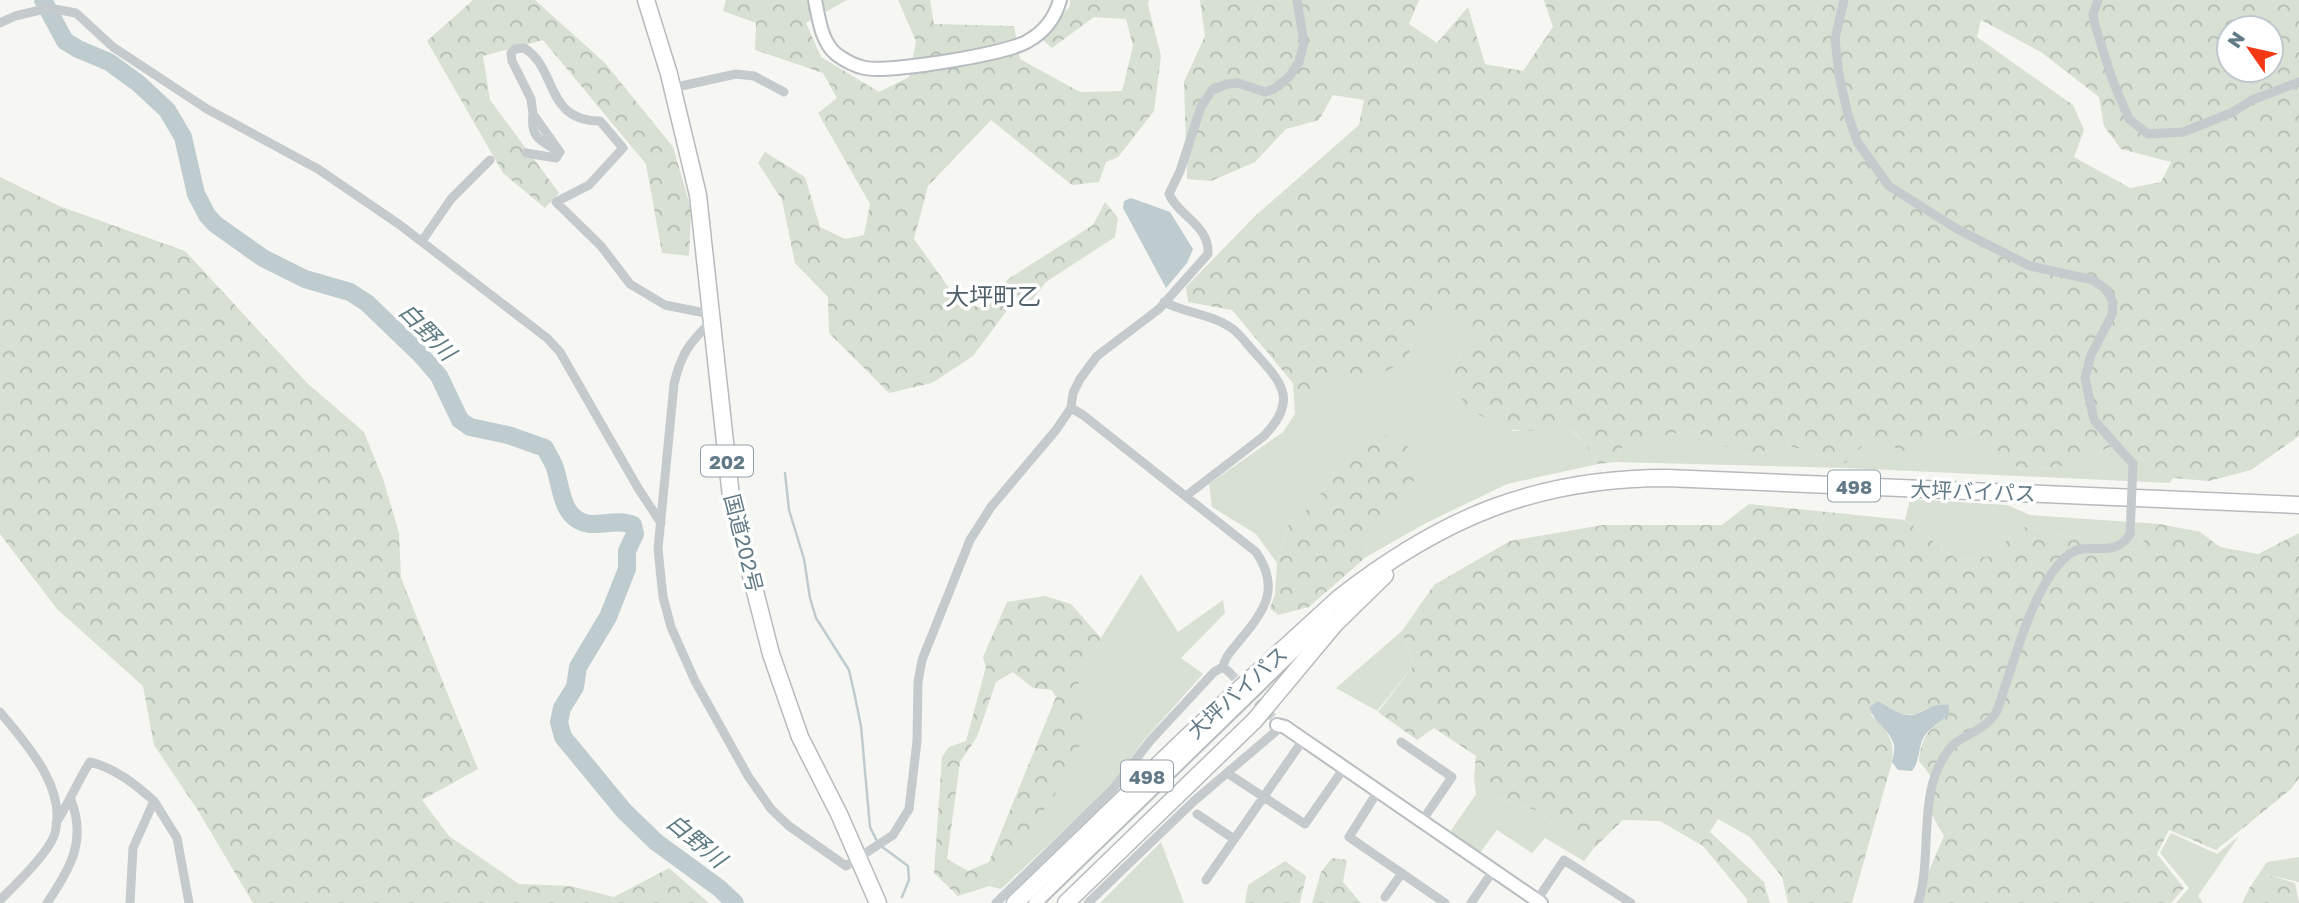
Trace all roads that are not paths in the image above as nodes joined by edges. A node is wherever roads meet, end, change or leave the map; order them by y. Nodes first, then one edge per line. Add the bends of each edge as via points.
1 (646, 0) edge
2 (815, 0) edge
3 (1060, 0) edge
4 (1297, 0) edge
5 (1844, 0) edge
6 (2098, 0) edge
7 (0, 23) edge
8 (2299, 82) edge
9 (672, 88) junction
10 (784, 92) dead end
11 (526, 153) dead end
12 (489, 160) dead end
13 (422, 241) junction
14 (1164, 302) junction
15 (711, 318) junction
16 (1071, 408) junction
17 (1186, 496) junction
18 (2299, 505) edge
19 (1483, 511) junction
20 (661, 523) junction
21 (1421, 544) junction
22 (0, 712) edge
23 (1276, 723) joint
24 (1303, 740) junction
25 (1401, 742) dead end
26 (1344, 768) junction
27 (1227, 773) junction
28 (1378, 791) junction
29 (1263, 798) junction
30 (71, 800) junction
31 (154, 801) junction
32 (1197, 814) dead end
33 (1422, 821) junction
34 (56, 823) junction
35 (1234, 839) junction
36 (858, 859) junction
37 (1493, 871) junction
38 (1402, 873) junction
39 (1206, 880) dead end
40 (1385, 897) dead end
41 (0, 900) edge
42 (1539, 902) edge
43 (47, 903) edge
44 (130, 903) edge
45 (189, 903) edge
46 (878, 903) edge
47 (996, 903) edge
48 (1015, 903) edge
49 (1035, 903) edge
50 (1066, 903) edge
51 (1088, 903) edge
52 (1444, 903) edge
53 (1471, 903) edge
54 (1631, 903) edge
55 (1918, 903) edge

1 - 9 highway, 国道202号 / 202
2 - 3 street via 820,27 835,53 866,68 887,68 1015,48 1041,33
4 - 14 street via 1304,43 1289,77 1265,92 1227,84 1212,90 1201,107 1169,194 1193,220 1209,245 1208,254
5 - 55 street, bridge via 1835,39 1848,116 1858,143 1888,186 1957,229 2030,266 2093,280 2107,290 2113,302 2112,315 2085,377 2094,419 2133,464 2130,534 2115,548 2078,549 2069,554 2039,590 1997,710 1987,723 1952,746 1938,768
6 - 8 street via 2093,14 2112,79 2129,119 2148,134 2183,132
7 - 13 street via 48,8 76,13 142,67 207,109 318,169
9 - 10 street via 736,74 754,76
9 - 15 highway, 国道202号 / 202 via 698,195
11 - 15 street via 556,158 560,152 533,114 531,99 512,61 511,53 524,48 534,54 557,100 576,119 600,121 624,148 589,185 556,202 601,246 630,284 664,305
12 - 13 street via 451,199
13 - 20 street via 560,352
14 - 16 street via 1097,356 1080,379
14 - 17 street via 1232,328 1280,380 1284,393 1281,414 1269,431
15 - 20 street via 679,360
15 - 36 highway, 国道202号 / 202 via 731,497 771,654 800,737
16 - 17 street
16 - 36 street via 991,507 966,550 922,660 909,809 893,835
17 - 47 street via 1256,552 1267,567 1265,606 1224,659 1226,670 1214,672 1113,789
18 - 19 highway, 大坪バイパス / 498 via 1636,478 1554,488
19 - 21 highway, 大坪バイパス / 498
19 - 50 highway, 大坪バイパス / 498 via 1423,546 1375,583 1255,720
20 - 36 street via 657,549 671,626 695,681 748,776 789,826 846,866
21 - 48 highway, 大坪バイパス / 498 via 1363,580 1325,611
21 - 49 street via 1343,604
22 - 34 street via 43,770 53,791
23 - 24 street
23 - 27 street via 1275,733
24 - 26 street
24 - 29 street
25 - 33 street via 1451,777
26 - 28 street
26 - 29 street via 1305,824
27 - 29 street
27 - 51 street
28 - 33 street
28 - 38 street via 1349,837
29 - 35 street
30 - 31 street via 90,762 113,770
30 - 34 street
30 - 43 street via 79,832 74,853
31 - 44 street via 132,848
31 - 45 street via 177,838
32 - 35 street
33 - 37 street
34 - 41 street via 54,835 25,876
35 - 39 street
36 - 46 highway, 国道202号 / 202
37 - 42 street
37 - 53 street
38 - 40 street
38 - 52 street
42 - 54 street via 1564,860

